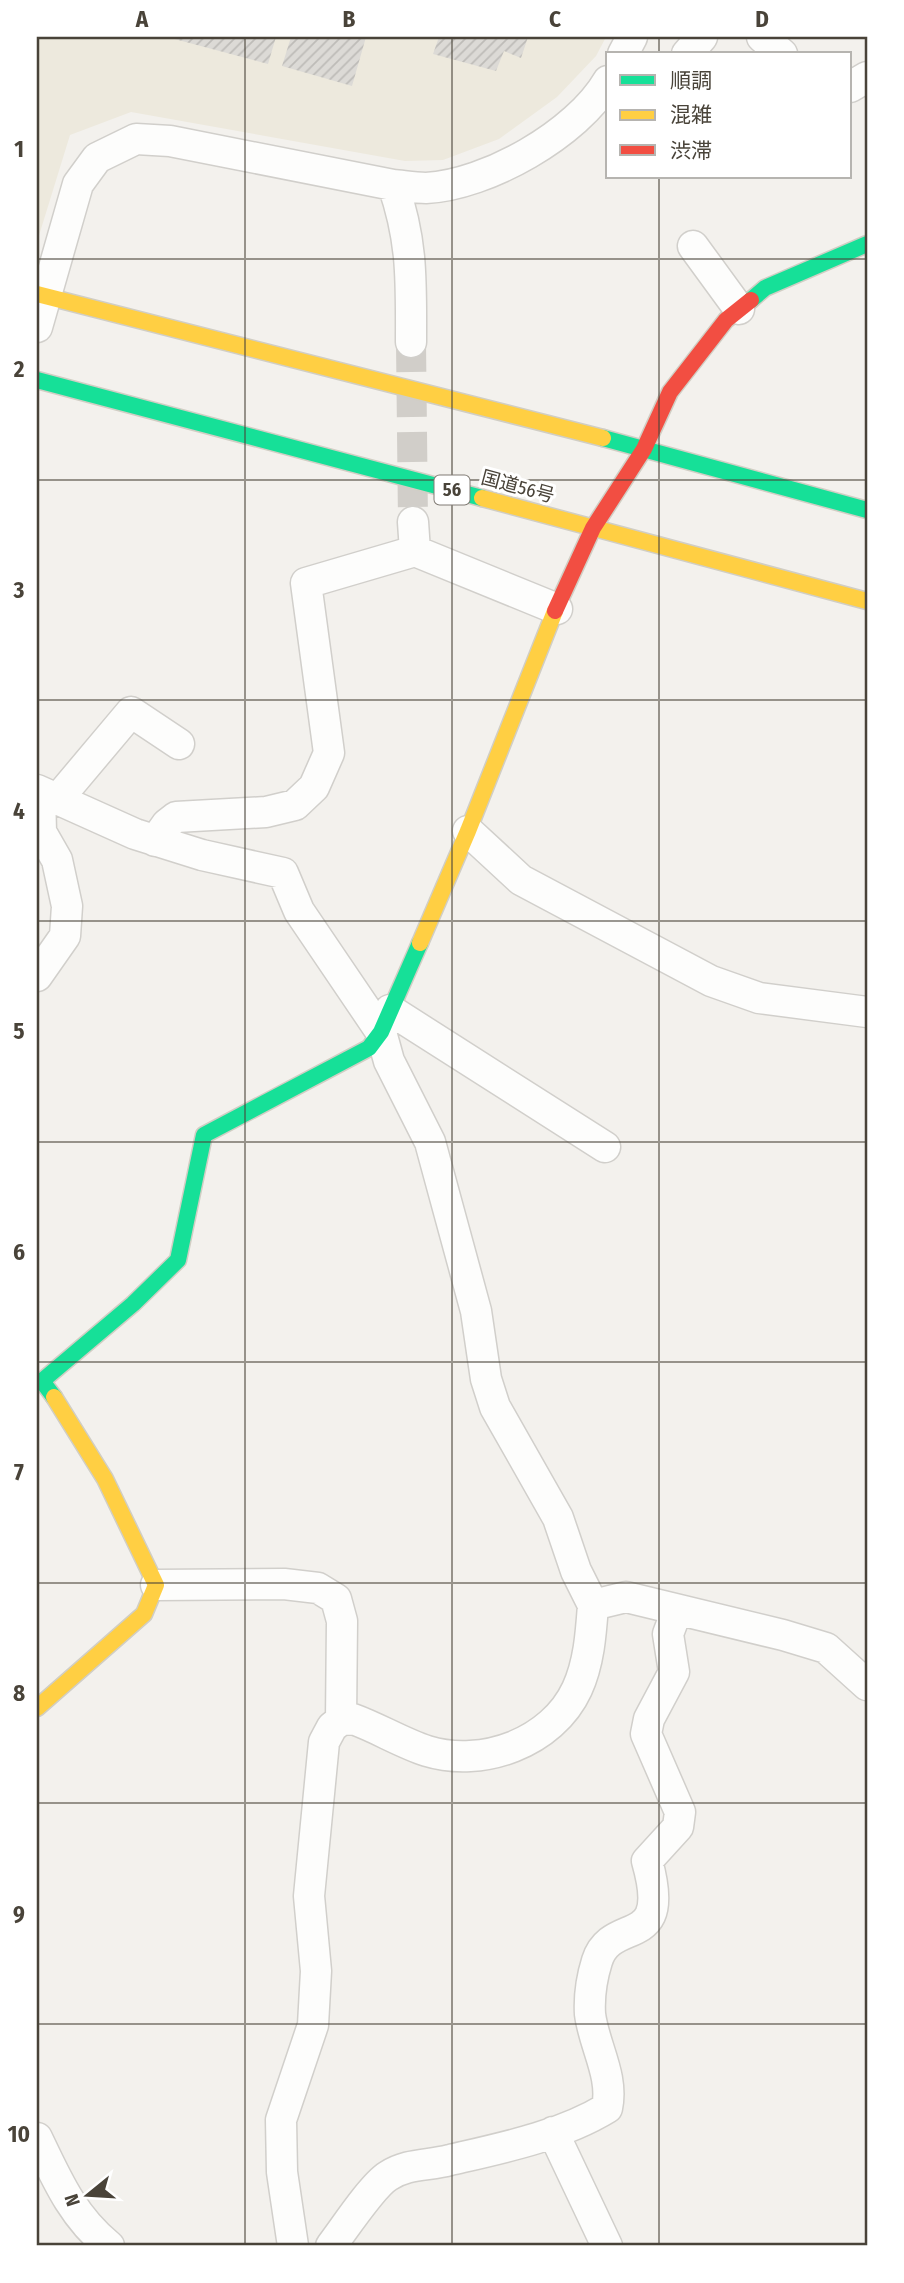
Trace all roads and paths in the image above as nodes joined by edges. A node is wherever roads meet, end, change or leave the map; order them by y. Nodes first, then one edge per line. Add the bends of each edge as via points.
1 (702, 37) edge
2 (762, 37) edge
3 (689, 52) edge
4 (780, 52) edge
5 (606, 86) edge
6 (393, 185) junction
7 (867, 244) edge
8 (693, 246) dead end
9 (41, 296) edge
10 (739, 309) junction
11 (37, 327) edge
12 (411, 342) tunnel mouth
13 (37, 380) edge
14 (643, 449) junction
15 (867, 510) edge
16 (593, 528) junction
17 (867, 601) edge
18 (557, 609) junction
19 (179, 744) dead end
20 (45, 794) edge
21 (468, 831) junction
22 (155, 841) junction
23 (37, 976) edge
24 (867, 1012) edge
25 (385, 1021) junction
26 (605, 1147) dead end
27 (39, 1380) edge
28 (156, 1585) junction
29 (593, 1605) junction
30 (677, 1611) junction
31 (867, 1685) edge
32 (37, 1707) edge
33 (341, 1720) junction
34 (553, 2132) junction
35 (37, 2138) edge
36 (109, 2246) edge
37 (293, 2246) edge
38 (331, 2246) edge
39 (607, 2246) edge

1 - 3 street
2 - 4 street
5 - 6 street via 560,130 497,170 426,188
6 - 9 street via 170,141 136,139 97,158 78,184
6 - 12 street via 412,257
7 - 10 main road via 765,288
8 - 10 street
9 - 11 street
9 - 14 main road
10 - 14 main road via 670,392
13 - 16 main road, 国道56号 / 56
14 - 15 main road
14 - 16 main road
16 - 17 main road, 国道56号 / 56
16 - 18 main road
18 - 21 main road
18 - 22 street via 414,537 306,583 328,753 314,787 295,805 266,812 176,817
19 - 20 street via 131,712
20 - 22 street
20 - 23 street via 41,832 57,860 66,906 65,936
21 - 24 street via 521,880 711,981 759,998
21 - 25 main road
22 - 25 street via 282,873 299,911
25 - 26 street
25 - 27 main road via 369,1048 204,1135 178,1260 133,1304
25 - 29 street via 389,1061 430,1142 476,1311 495,1407 558,1518
27 - 28 main road via 99,1464
28 - 32 main road via 144,1614
28 - 33 street via 284,1584 318,1588 336,1599 342,1621
29 - 30 street via 626,1597
29 - 33 street via 589,1646 576,1690 551,1724 527,1742 490,1754 456,1757 426,1751 353,1719
30 - 31 street via 827,1648
30 - 34 street via 668,1634 674,1672 646,1734 680,1812 678,1827 647,1861 655,1898 652,1915 612,1942 599,1956 593,1976 590,2014 610,2092 607,2108
33 - 37 street via 324,1742 310,1884 316,1971 313,2025 281,2120 282,2172
34 - 38 street via 449,2161 407,2166 385,2178
34 - 39 street
35 - 36 street via 66,2199 87,2229

